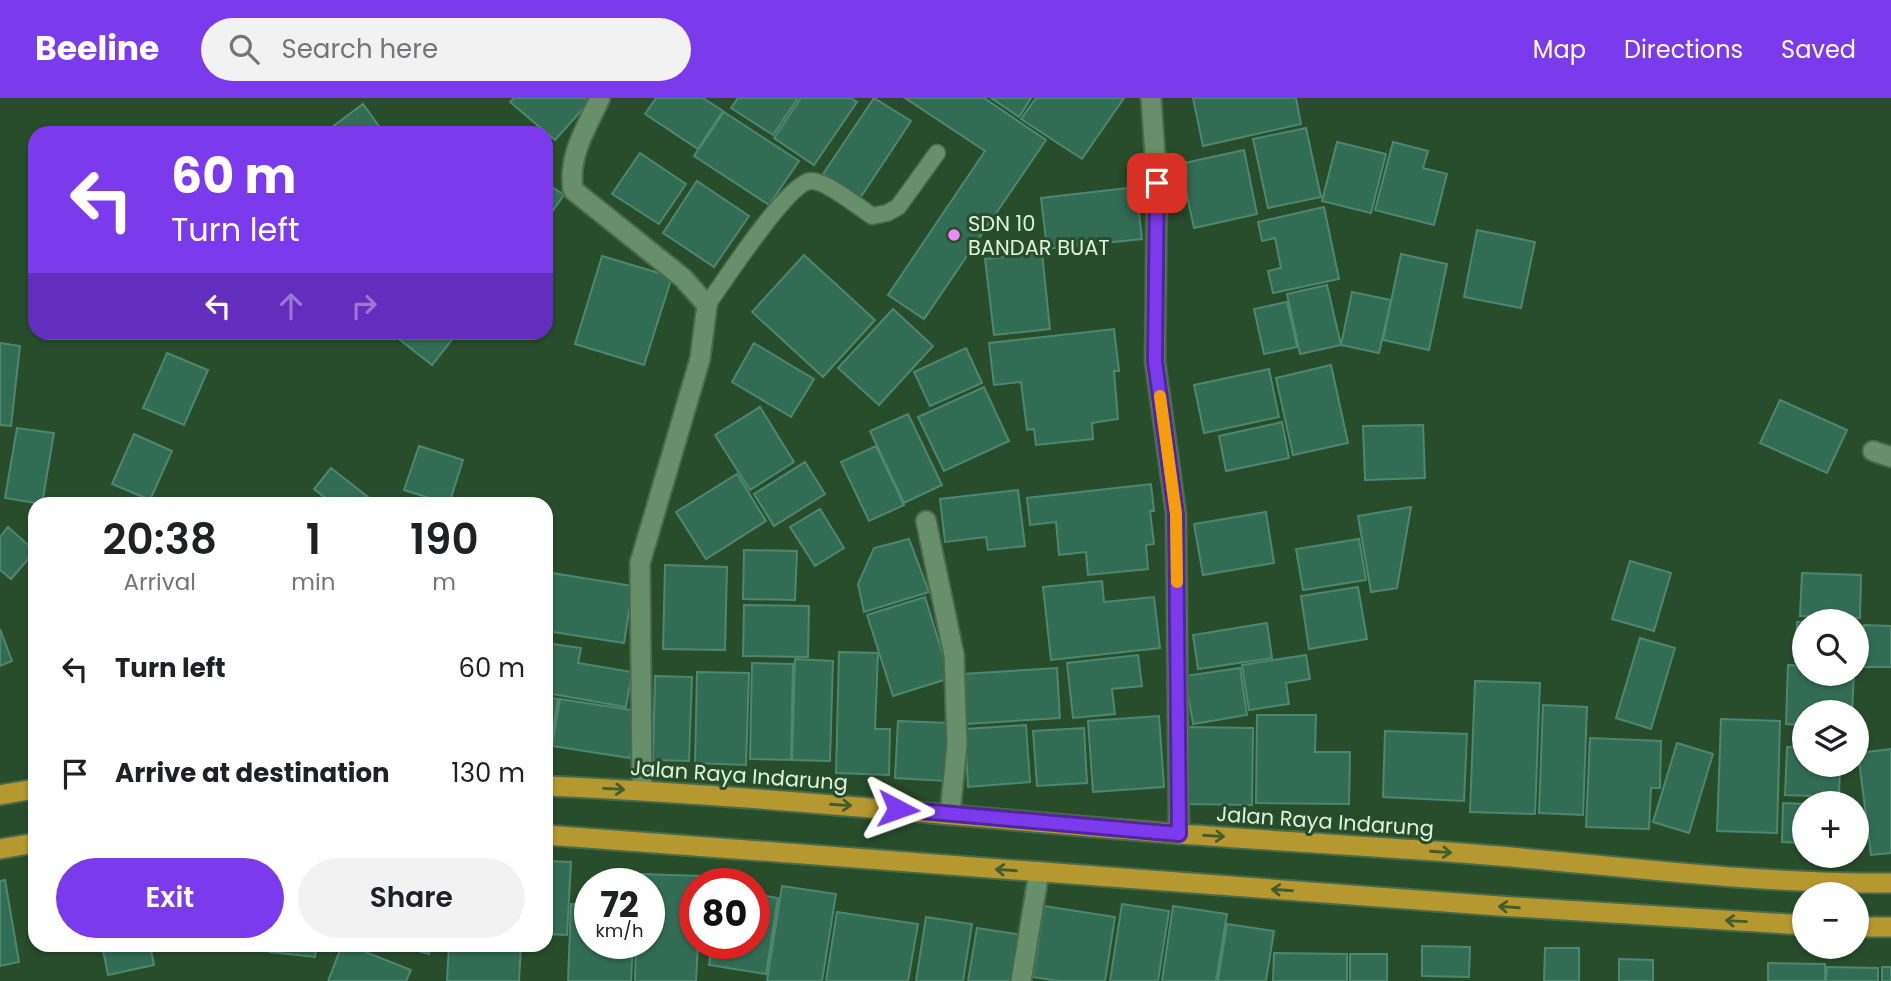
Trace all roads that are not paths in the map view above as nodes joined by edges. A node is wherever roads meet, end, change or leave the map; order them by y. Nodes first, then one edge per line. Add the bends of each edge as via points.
1 (600, 98) edge
2 (1151, 98) edge
3 (937, 153) dead end
4 (707, 305) junction
5 (926, 521) dead end
6 (553, 786) edge
7 (28, 790) edge
8 (642, 790) junction
9 (0, 795) edge
10 (950, 813) junction
11 (1179, 834) junction
12 (553, 836) edge
13 (28, 844) edge
14 (0, 849) edge
15 (1039, 872) junction
16 (1891, 883) edge
17 (1792, 924) edge
18 (1869, 927) edge
19 (1891, 928) edge
20 (1021, 981) edge

1 - 4 street via 573,157 573,190 683,278
2 - 11 street via 1157,183 1155,361 1176,514
3 - 4 lane via 898,208 887,213 872,216 813,180 800,184 773,213
4 - 8 street via 700,359 640,563
5 - 10 street via 954,654 957,745
6 -> 8 highway, Jalan Raya Indarung
7 - 9 highway
8 -> 10 highway, Jalan Raya Indarung
10 - 11 highway, Jalan Raya Indarung
11 -> 16 highway, Jalan Raya Indarung via 1664,872
15 -> 12 highway
13 - 14 highway
17 -> 15 highway
15 - 20 street
18 - 19 highway

